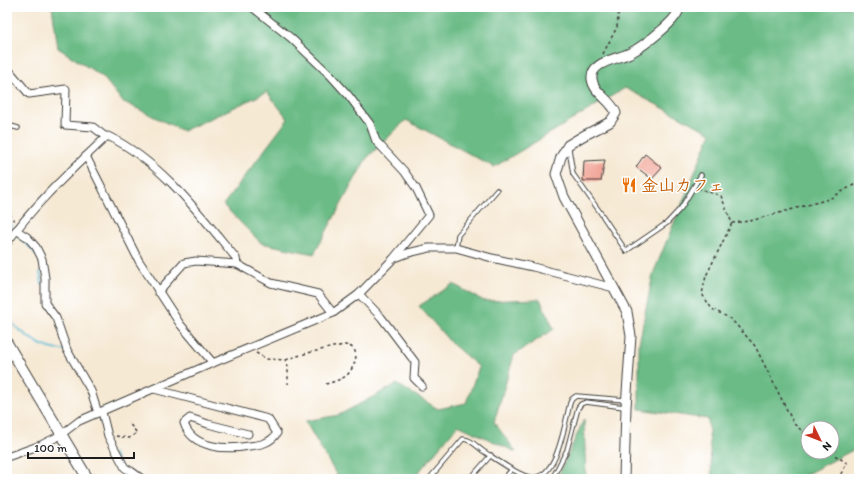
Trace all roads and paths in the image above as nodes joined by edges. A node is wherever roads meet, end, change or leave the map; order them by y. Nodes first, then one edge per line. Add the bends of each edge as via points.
1 (252, 7) edge
2 (619, 7) edge
3 (679, 7) edge
4 (602, 55) dead end
5 (7, 68) edge
6 (7, 125) edge
7 (18, 128) dead end
8 (106, 137) junction
9 (568, 145) junction
10 (86, 156) junction
11 (701, 175) dead end
12 (859, 182) edge
13 (694, 187) junction
14 (498, 190) dead end
15 (7, 208) edge
16 (732, 223) junction
17 (17, 229) junction
18 (7, 243) edge
19 (456, 248) junction
20 (393, 259) junction
21 (237, 264) junction
22 (614, 288) junction
23 (158, 292) junction
24 (359, 294) junction
25 (333, 314) junction
26 (7, 343) edge
27 (248, 349) junction
28 (286, 360) junction
29 (213, 363) junction
30 (288, 384) dead end
31 (326, 384) dead end
32 (422, 386) dead end
33 (154, 389) junction
34 (626, 403) junction
35 (100, 413) junction
36 (128, 422) dead end
37 (800, 429) edge
38 (62, 434) junction
39 (248, 434) dead end
40 (108, 436) junction
41 (491, 455) junction
42 (7, 457) edge
43 (840, 458) edge
44 (512, 469) junction
45 (88, 479) edge
46 (142, 479) edge
47 (428, 479) edge
48 (470, 479) edge
49 (504, 479) edge
50 (552, 479) edge
51 (624, 479) edge
52 (838, 479) edge

1 - 20 street via 291,38 330,75 370,124 376,141 416,188 429,215
2 - 4 path via 617,27
3 - 9 street via 680,11 673,20 649,41 631,53 604,62 594,69 594,87 613,106 616,113 610,122
5 - 8 street via 29,94 66,89 65,125 93,128
6 - 7 lane
8 - 10 street
8 - 21 street via 134,151 165,177 206,221 236,258
9 - 13 lane via 572,174 626,251 667,223 681,208
9 - 22 street via 560,157 556,174 564,197
10 - 17 street via 58,182
10 - 23 street via 139,261
11 - 13 lane
12 - 16 path via 829,199
13 - 16 path via 721,196
14 - 19 lane via 458,234
15 - 17 path
16 - 37 path via 706,276 702,294 712,309 731,319 755,346 794,424
17 - 18 street
17 - 35 street via 36,247 42,260 45,303 56,318 68,350
19 - 20 street via 429,248
19 - 22 street
20 - 24 street
21 - 23 street via 196,261 184,263
21 - 25 street via 271,283 318,294
22 - 34 street via 627,312 631,336
23 - 29 street via 180,324
24 - 25 street
24 - 32 street via 381,317 415,362 414,378
25 - 27 street
26 - 38 main road
27 - 28 path via 267,359
27 - 29 street
28 - 30 path
28 - 31 path via 299,354 345,345 353,348 356,352 353,368 346,376
29 - 33 street
33 - 35 street
33 - 39 street via 268,419 277,433 274,438 262,444 224,448 202,443 187,431 184,423 190,418
34 - 44 lane via 576,396 570,403 560,445 546,472 533,478
34 - 50 lane via 581,404 567,450
34 - 51 street
35 - 38 street via 79,422
35 - 40 street
36 - 40 path via 137,433 129,438
38 - 42 street via 41,445
38 - 45 main road
40 - 46 street via 125,468
41 - 44 lane
41 - 47 lane via 467,439 462,439
41 - 48 lane
43 - 52 path via 847,463
44 - 49 lane

